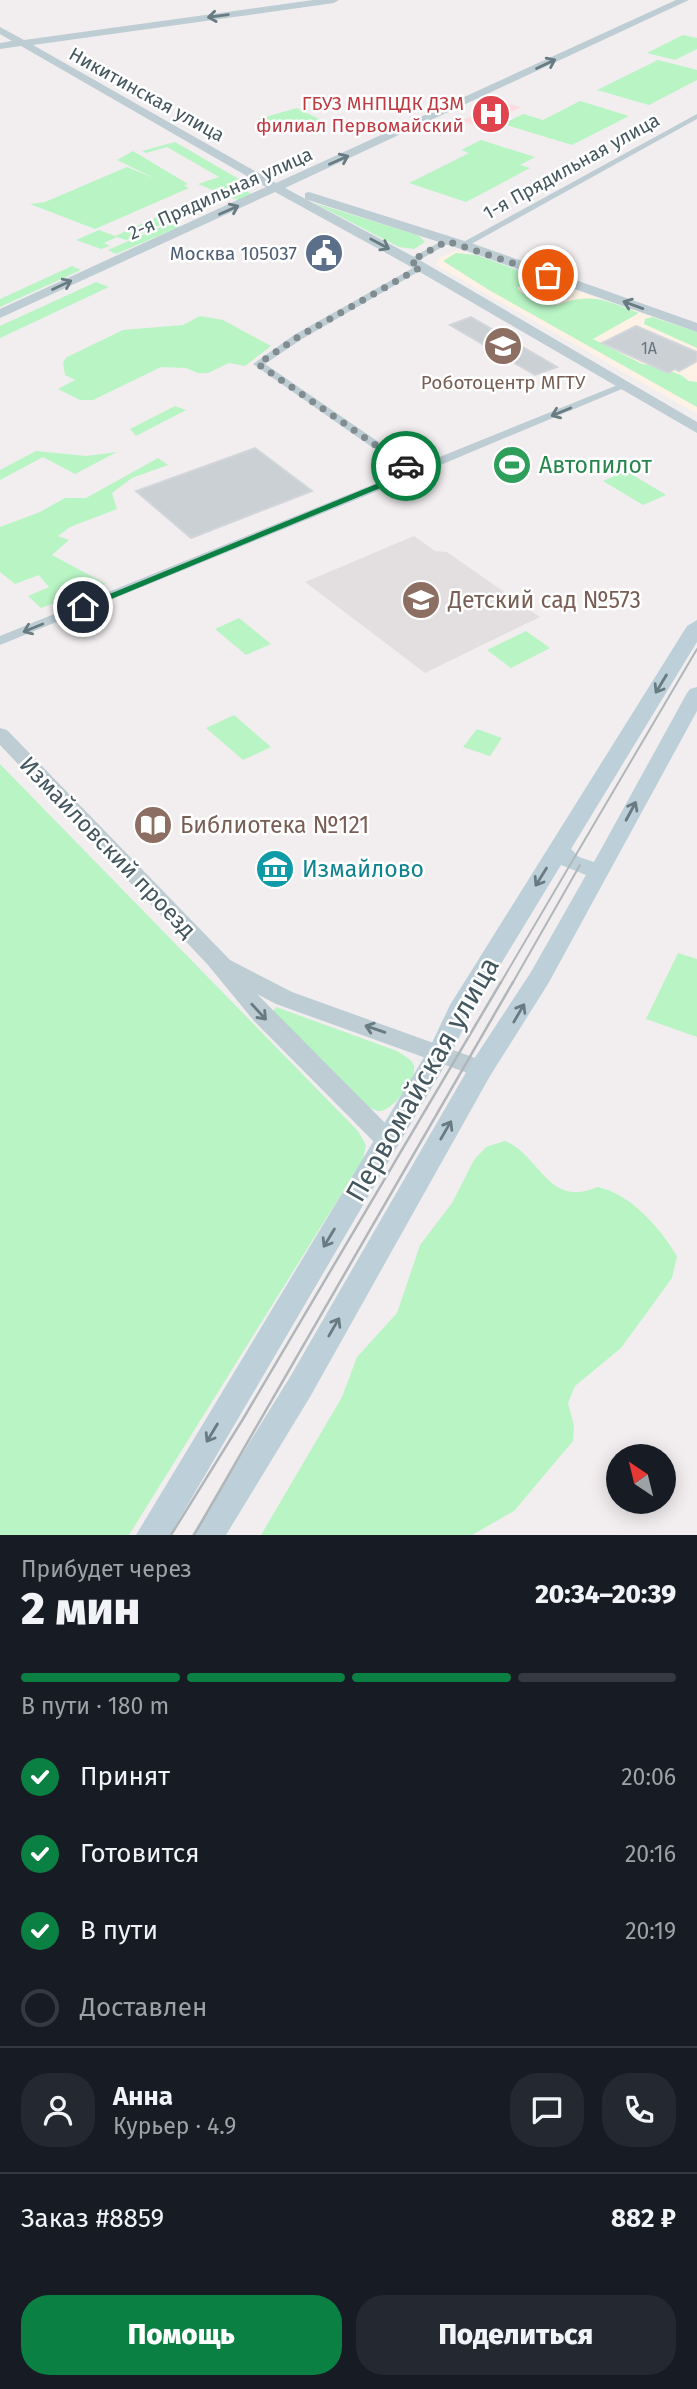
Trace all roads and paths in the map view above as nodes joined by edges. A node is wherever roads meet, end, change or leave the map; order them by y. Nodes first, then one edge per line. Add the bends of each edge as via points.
1 (334, 0) edge
2 (684, 0) edge
3 (0, 30) edge
4 (22, 43) junction
5 (0, 46) edge
6 (697, 116) edge
7 (277, 188) junction
8 (447, 241) junction
9 (463, 245) junction
10 (416, 264) junction
11 (0, 314) edge
12 (697, 328) edge
13 (624, 386) junction
14 (697, 428) edge
15 (415, 472) junction
16 (697, 626) edge
17 (0, 641) edge
18 (697, 693) edge
19 (0, 734) edge
20 (558, 850) junction
21 (600, 872) junction
22 (216, 959) junction
23 (439, 1053) junction
24 (481, 1069) junction
25 (387, 1140) junction
26 (152, 1535) edge
27 (208, 1535) edge

1 -> 4 street
7 -> 2 street, 2-я Прядильная улица
3 - 4 street, Никитинская улица
4 - 5 street
4 - 7 street, Никитинская улица
6 - 9 street, 1-я Прядильная улица
7 - 8 street
7 -> 10 street
11 -> 7 street, 2-я Прядильная улица
8 - 9 street
8 - 10 street
12 -> 9 street
10 - 13 street
10 - 15 street via 258,364
13 - 14 street
13 -> 15 street
15 -> 17 street
16 -> 20 main road, Первомайская улица
21 -> 18 main road, Первомайская улица
19 - 22 street, Измайловский проезд
20 - 21 main road via 572,862
20 -> 23 main road, Первомайская улица
24 -> 21 main road, Первомайская улица via 510,1029
23 -> 22 street, Измайловский проезд via 284,998
22 -> 25 street, Измайловский проезд via 262,1015
23 - 24 street, Измайловский проезд
23 - 25 main road, Первомайская улица
27 -> 24 main road, Первомайская улица via 300,1387
25 -> 26 main road, Первомайская улица

